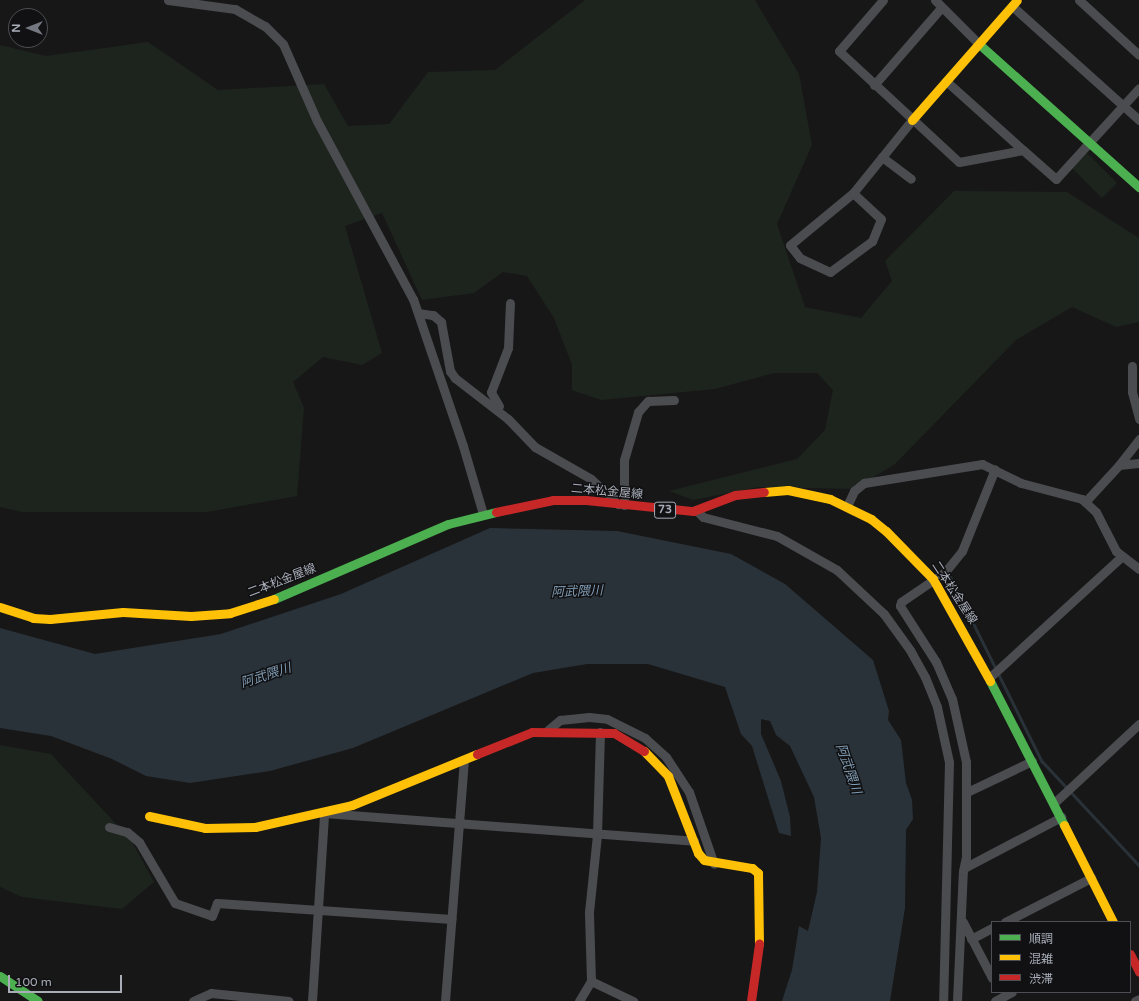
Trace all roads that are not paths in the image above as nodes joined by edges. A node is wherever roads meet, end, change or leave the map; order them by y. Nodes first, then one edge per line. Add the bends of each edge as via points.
1 (168, 0) edge
2 (883, 0) edge
3 (935, 0) edge
4 (1078, 0) edge
5 (1015, 3) edge
6 (236, 5) edge
7 (941, 8) junction
8 (979, 44) junction
9 (1139, 55) edge
10 (946, 81) junction
11 (874, 85) junction
12 (1139, 88) edge
13 (1123, 106) junction
14 (912, 120) junction
15 (1139, 120) edge
16 (1089, 143) junction
17 (1023, 150) junction
18 (882, 157) junction
19 (911, 179) dead end
20 (1139, 187) edge
21 (853, 193) junction
22 (510, 303) dead end
23 (418, 313) junction
24 (1132, 366) dead end
25 (674, 400) dead end
26 (505, 416) junction
27 (1139, 419) edge
28 (1139, 439) edge
29 (1139, 463) edge
30 (1120, 465) junction
31 (995, 469) junction
32 (1086, 502) junction
33 (621, 504) junction
34 (847, 506) junction
35 (696, 510) junction
36 (483, 514) junction
37 (1121, 557) junction
38 (1139, 569) edge
39 (933, 579) junction
40 (0, 607) edge
41 (993, 674) junction
42 (1139, 724) edge
43 (548, 730) junction
44 (600, 732) junction
45 (464, 760) junction
46 (1032, 761) junction
47 (967, 792) junction
48 (1054, 803) junction
49 (324, 813) junction
50 (149, 816) dead end
51 (1061, 817) junction
52 (459, 823) junction
53 (108, 827) dead end
54 (597, 834) junction
55 (694, 841) junction
56 (714, 864) junction
57 (964, 868) junction
58 (1091, 878) junction
59 (319, 912) junction
60 (451, 919) junction
61 (962, 921) junction
62 (1007, 921) edge
63 (1113, 921) edge
64 (991, 929) edge
65 (971, 939) junction
66 (1131, 956) edge
67 (1139, 971) edge
68 (0, 976) edge
69 (991, 976) edge
70 (591, 981) junction
71 (1010, 993) edge
72 (1000, 998) edge
73 (1139, 999) edge
74 (38, 1001) edge
75 (193, 1001) edge
76 (289, 1001) edge
77 (312, 1001) edge
78 (445, 1001) edge
79 (579, 1001) edge
80 (633, 1001) edge
81 (751, 1001) edge
82 (943, 1001) edge
83 (957, 1001) edge
84 (1135, 1001) edge

1 - 6 street
2 - 11 street via 839,51
3 - 7 street
4 - 9 street
5 - 8 main road
5 - 13 street
6 - 23 street via 265,26 283,44 317,121 399,270
7 - 8 street
7 - 11 street
8 - 10 main road
8 - 16 main road
10 - 14 main road
10 - 17 street
11 - 14 street
12 - 13 street
13 - 15 street
13 - 16 street
14 - 17 street via 959,162
14 - 18 street
16 - 17 street via 1056,179
16 - 20 main road
18 - 19 street
18 - 21 street
21 - 21 street via 881,219 872,241 830,272 800,258 790,245
22 - 26 street via 508,348 491,392
23 - 26 street via 433,315 441,322 450,371 455,378
23 - 36 street
24 - 27 street via 1132,392
25 - 33 street via 648,401 638,412 624,460
26 - 33 street via 535,448 591,479
28 - 30 street
29 - 30 street
30 - 32 street
31 - 32 street via 1021,483
31 - 34 street via 982,464 966,465 864,483 854,491
31 - 39 street via 968,542 952,565
32 - 37 street via 1096,512 1112,546
33 - 35 main road, 二本松金屋線 / 73
33 - 36 main road, 二本松金屋線 / 73 via 553,500
34 - 35 main road, 二本松金屋線 / 73 via 788,490 735,495
34 - 39 main road, 二本松金屋線 / 73 via 871,520 906,547
35 - 82 street via 703,517 777,536 837,570 884,614 910,650 925,677 938,707 949,762
36 - 40 main road, 二本松金屋線 / 73 via 448,524 271,600 230,613 191,616 123,612 50,619 33,618
37 - 38 street
37 - 41 street
39 - 41 main road, 二本松金屋線 / 73
39 - 47 street via 900,606 936,662 952,699 960,725
41 - 46 main road, 二本松金屋線 / 73
42 - 48 street
43 - 44 main road
43 - 45 main road via 532,732
43 - 56 street via 560,720 589,717 607,719 645,738 666,757 689,792
44 - 54 street
44 - 55 main road via 614,733 628,740 657,762 676,792
45 - 49 main road via 411,783
45 - 52 street
46 - 47 street
46 - 48 main road, 二本松金屋線 / 73
47 - 57 street
48 - 51 main road, 二本松金屋線 / 73
49 - 50 main road via 255,826 227,828 205,828
49 - 52 street
49 - 59 street
51 - 57 street
51 - 58 main road, 二本松金屋線 / 73
52 - 54 street
52 - 60 street
53 - 59 street via 127,832 138,842 176,902 212,916 217,903
54 - 55 street
54 - 70 street via 589,912
55 - 56 main road via 704,860
56 - 81 main road via 752,868 760,876 761,931
57 - 61 street
58 - 62 street
58 - 63 main road, 二本松金屋線 / 73
59 - 60 street
59 - 77 street
60 - 78 street
61 - 65 street
61 - 83 street
64 - 65 street
65 - 69 street
66 - 67 main road
68 - 74 main road
70 - 79 street
70 - 80 street
71 - 72 street
73 - 84 street
75 - 76 street via 211,993

